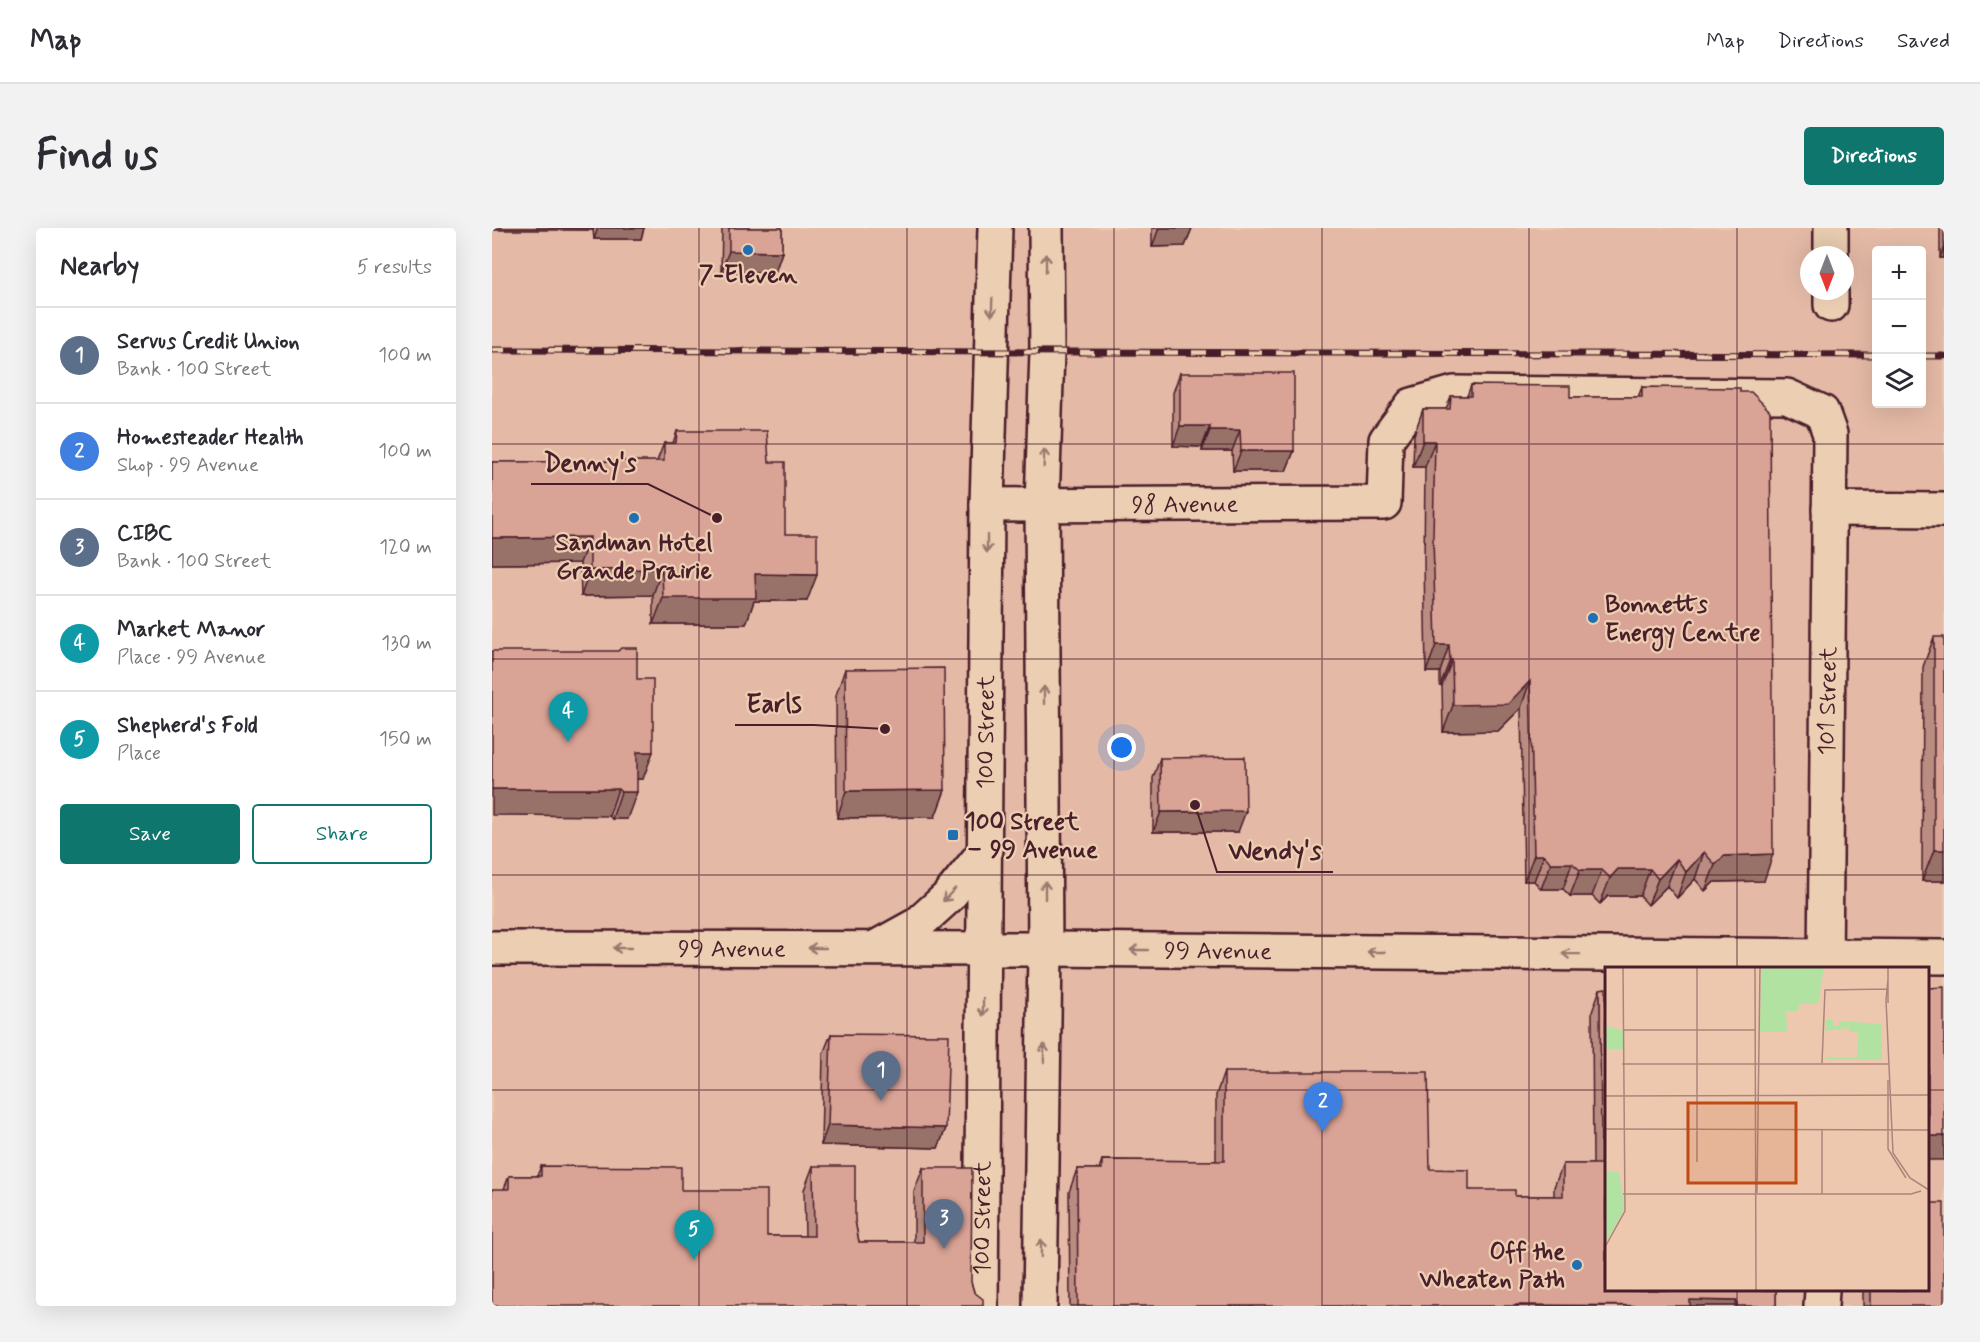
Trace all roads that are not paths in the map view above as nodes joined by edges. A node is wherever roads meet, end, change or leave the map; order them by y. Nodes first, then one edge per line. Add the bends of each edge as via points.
1 (995, 228) edge
2 (1046, 228) edge
3 (1831, 228) edge
4 (1831, 246) edge
5 (1384, 503) joint
6 (1042, 505) junction
7 (987, 506) junction
8 (1829, 509) junction
9 (1944, 510) edge
10 (986, 850) junction
11 (492, 948) edge
12 (875, 948) junction
13 (983, 949) junction
14 (1046, 949) junction
15 (1944, 957) edge
16 (1825, 963) edge
17 (1822, 1291) edge
18 (981, 1306) edge
19 (1040, 1306) edge
20 (1821, 1306) edge

1 -> 7 main road, 100 Street
6 -> 2 main road
3 - 4 main road
5 - 6 main road, 98 Avenue
5 - 8 main road, 101 Street via 1386,440 1412,405 1454,393 1787,396 1822,412 1830,434
6 - 7 main road, 98 Avenue
14 -> 6 main road
7 -> 10 main road, 100 Street
8 - 9 main road
8 - 16 main road, 101 Street
10 -> 12 main road via 949,896 917,925
10 - 13 main road, 100 Street
12 -> 11 main road, 99 Avenue
12 - 13 main road, 99 Avenue
13 - 14 main road, 99 Avenue
13 -> 18 main road, 100 Street
16 -> 14 main road, 99 Avenue
19 -> 14 main road
15 - 16 main road, 99 Avenue
17 - 20 main road

